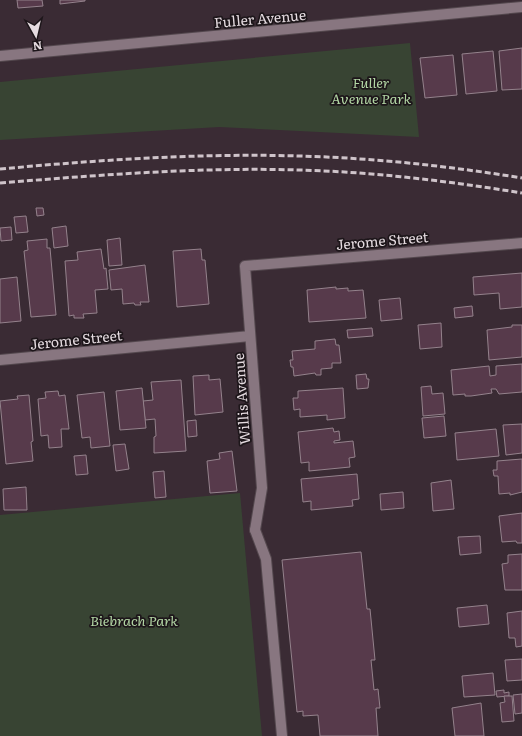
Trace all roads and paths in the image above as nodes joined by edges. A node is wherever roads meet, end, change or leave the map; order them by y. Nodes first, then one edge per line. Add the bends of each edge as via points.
1 (522, 7) edge
2 (0, 56) edge
3 (522, 244) edge
4 (245, 266) joint
5 (250, 336) junction
6 (0, 360) edge
7 (282, 736) edge

1 - 2 street, Fuller Avenue
3 - 4 street, Jerome Street
4 - 5 street, Willis Avenue
5 - 6 street, Jerome Street
5 - 7 street, Willis Avenue via 262,488 255,530 266,559

